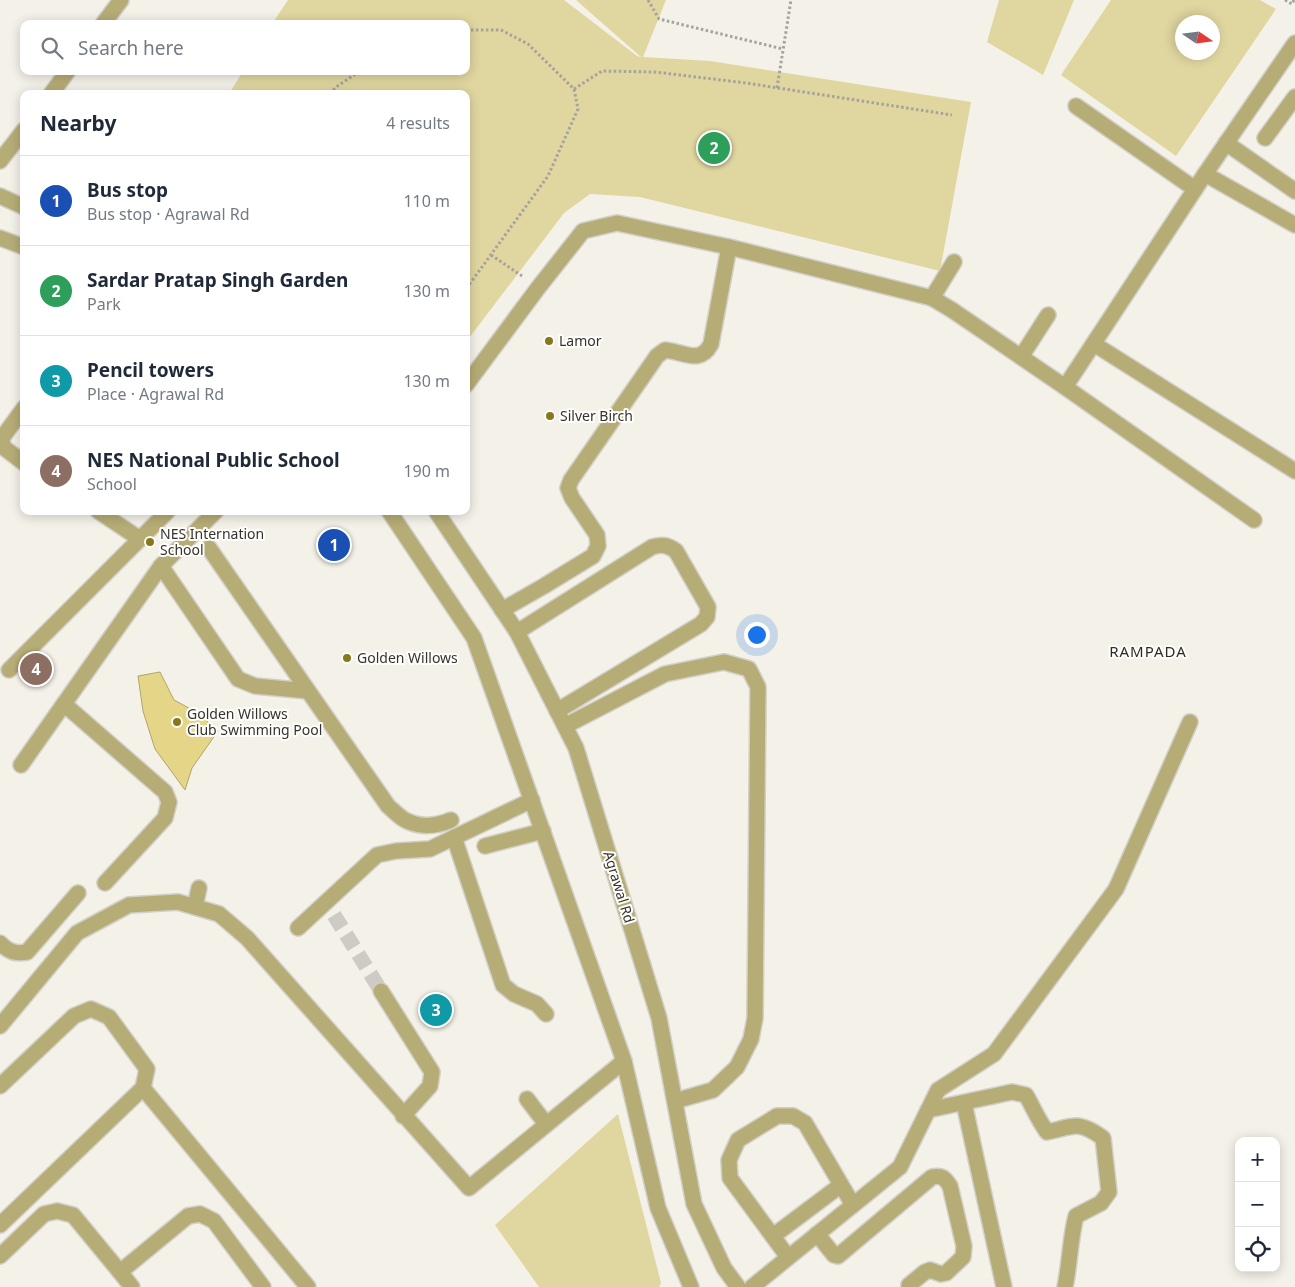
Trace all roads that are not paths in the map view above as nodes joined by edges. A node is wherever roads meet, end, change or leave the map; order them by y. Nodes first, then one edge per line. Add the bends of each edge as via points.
1 (121, 0) edge
2 (106, 20) edge
3 (1295, 43) edge
4 (65, 75) edge
5 (54, 90) edge
6 (1295, 97) edge
7 (1076, 106) dead end
8 (20, 135) edge
9 (1265, 138) dead end
10 (1226, 143) junction
11 (0, 161) edge
12 (1205, 174) junction
13 (1195, 189) junction
14 (1295, 191) edge
15 (0, 196) edge
16 (20, 205) edge
17 (1295, 225) edge
18 (0, 238) edge
19 (20, 246) edge
20 (729, 247) junction
21 (954, 262) dead end
22 (932, 298) junction
23 (1048, 314) dead end
24 (1094, 344) junction
25 (1021, 357) junction
26 (470, 381) edge
27 (1065, 387) junction
28 (20, 413) edge
29 (20, 460) edge
30 (1295, 471) edge
31 (104, 515) edge
32 (164, 515) edge
33 (212, 515) edge
34 (392, 515) edge
35 (439, 515) edge
36 (1254, 520) dead end
37 (140, 539) junction
38 (209, 548) dead end
39 (161, 566) junction
40 (502, 610) junction
41 (517, 632) junction
42 (9, 670) dead end
43 (308, 690) junction
44 (64, 704) junction
45 (557, 711) junction
46 (1190, 722) dead end
47 (565, 726) junction
48 (21, 765) dead end
49 (532, 800) junction
50 (451, 820) dead end
51 (543, 832) junction
52 (459, 835) junction
53 (485, 846) dead end
54 (105, 883) dead end
55 (199, 888) dead end
56 (78, 893) dead end
57 (326, 902) junction
58 (195, 907) junction
59 (334, 915) tunnel mouth
60 (298, 928) dead end
61 (0, 943) edge
62 (381, 990) tunnel mouth
63 (546, 1014) dead end
64 (2, 1020) edge
65 (624, 1061) junction
66 (0, 1086) edge
67 (142, 1088) junction
68 (527, 1099) dead end
69 (675, 1101) junction
70 (964, 1103) junction
71 (928, 1110) junction
72 (403, 1116) junction
73 (546, 1124) junction
74 (841, 1185) junction
75 (853, 1205) junction
76 (0, 1225) edge
77 (818, 1234) junction
78 (773, 1236) junction
79 (0, 1256) edge
80 (788, 1258) junction
81 (120, 1272) junction
82 (132, 1287) edge
83 (263, 1287) edge
84 (308, 1287) edge
85 (691, 1287) edge
86 (738, 1287) edge
87 (752, 1287) edge
88 (909, 1287) edge
89 (1004, 1287) edge
90 (1064, 1287) edge

1 - 2 street
3 - 10 street
4 - 5 street
6 - 9 street
7 - 13 street
8 - 11 street
10 - 12 street
10 - 14 street
12 - 13 street
12 - 17 street
13 - 24 street
15 - 16 street
18 - 19 street
20 - 22 street
20 - 26 street via 617,223 582,231
20 - 40 street via 711,344 706,353 699,357 665,350 657,356 571,480 568,488 572,498 598,535 598,546 593,556
21 - 22 street
22 - 25 street
23 - 25 street
24 - 27 street
24 - 30 street
25 - 27 street
27 - 36 street
28 - 29 street via 2,438 3,447
31 - 37 street
32 - 37 street
33 - 39 street
34 - 49 street via 474,638
35 - 40 street, Agrawal Rd
37 - 42 street
38 - 43 street
39 - 43 street via 238,679 255,686
39 - 44 street
40 - 41 street, Agrawal Rd
41 - 45 street, Agrawal Rd
41 - 45 street via 652,547 661,545 676,550 708,607 707,617 701,624
43 - 50 street via 388,806 406,821 428,826 438,826
44 - 48 street
44 - 54 street via 165,792 169,802 164,818
45 - 47 street, Agrawal Rd
46 - 71 street via 1116,889 994,1054 938,1090
47 - 69 street, Agrawal Rd via 576,748 659,1018
47 - 69 street via 673,672 724,662 749,669 758,687 755,1018 750,1039 737,1067 713,1090
49 - 51 street
49 - 52 street
51 - 53 street
51 - 65 street
52 - 57 street via 430,848 377,855
52 - 63 street via 503,984 514,994 537,1004
55 - 58 street
56 - 61 street via 27,952 16,954
57 - 59 street
57 - 60 street
58 - 64 street via 178,902 129,905 77,933
58 - 72 street via 219,914 246,938
62 - 72 street via 432,1072 430,1086
65 - 73 street
65 - 85 street via 658,1208
66 - 67 street via 74,1016 91,1009 109,1016 147,1069
67 - 76 street
67 - 84 street
68 - 73 street
69 - 86 street, Agrawal Rd via 694,1204 724,1268
70 - 71 street
70 - 89 street
70 - 90 street via 1012,1092 1026,1095 1047,1132 1079,1125 1090,1128 1103,1138 1109,1192 1101,1203 1076,1216
71 - 75 street via 900,1167
72 - 73 street via 469,1188
74 - 75 street
74 - 78 street
74 - 78 street via 805,1123 793,1116 778,1116 738,1140 729,1160 730,1178
75 - 77 street
77 - 80 street
77 - 88 street via 838,1256 932,1177 945,1178 950,1186 964,1246 962,1257 946,1273 930,1270
78 - 80 street
79 - 81 street via 44,1214 57,1211 73,1215
80 - 87 street
81 - 82 street
81 - 83 street via 188,1216 200,1214 214,1221

